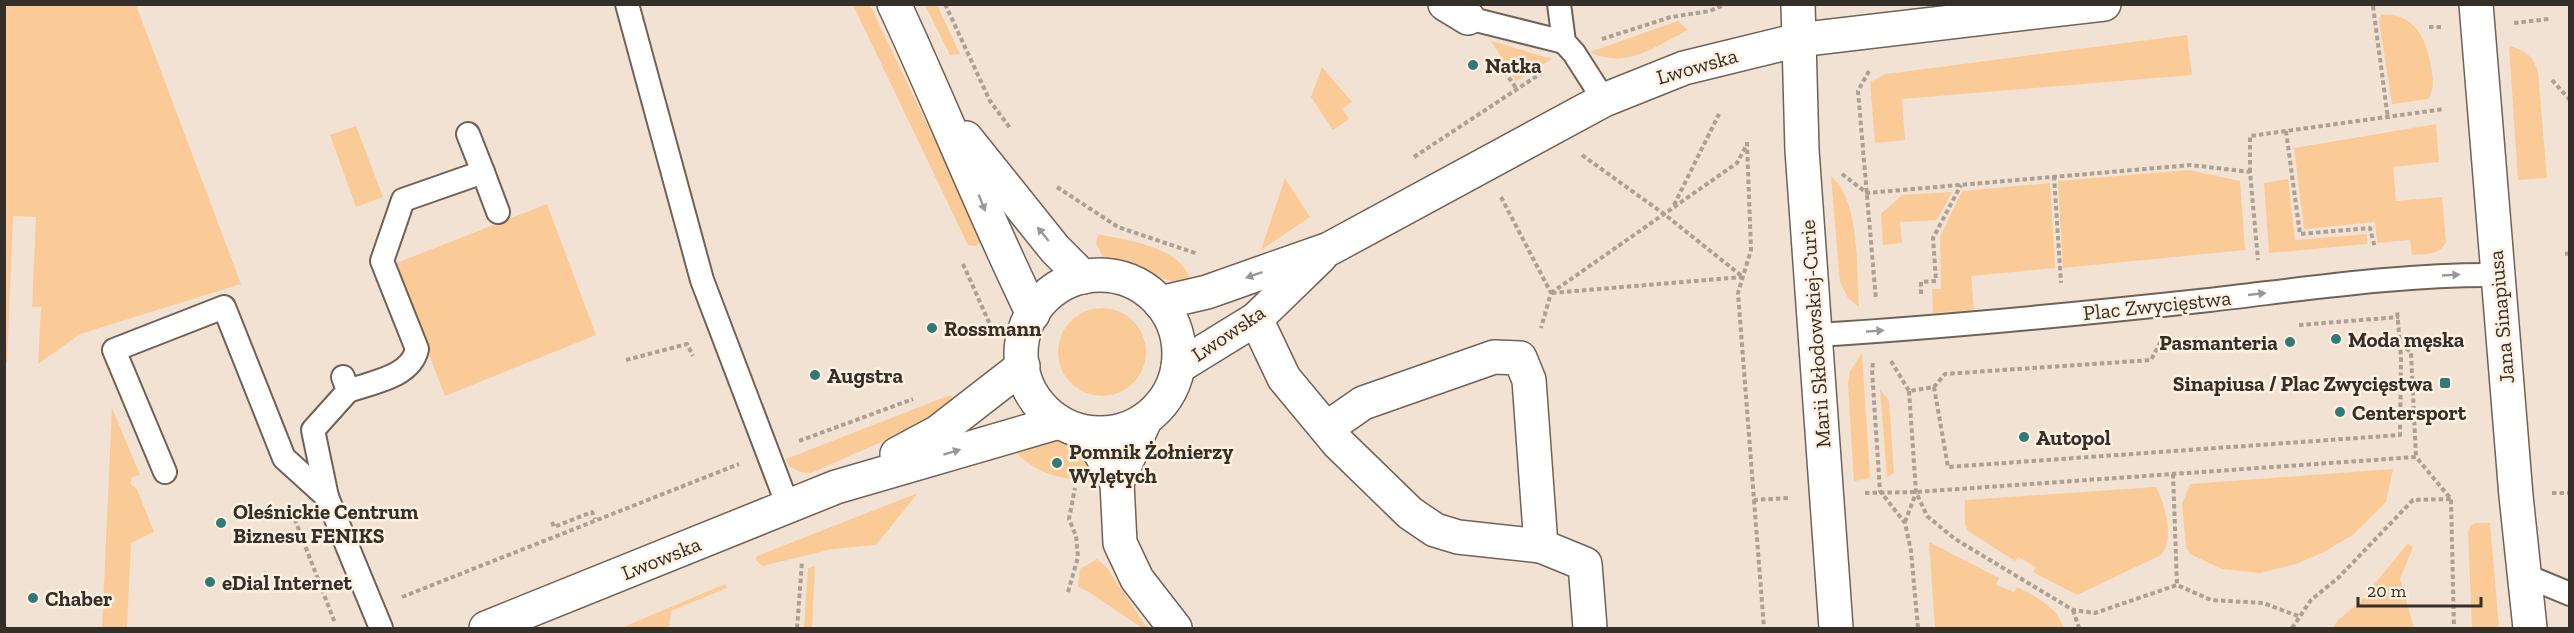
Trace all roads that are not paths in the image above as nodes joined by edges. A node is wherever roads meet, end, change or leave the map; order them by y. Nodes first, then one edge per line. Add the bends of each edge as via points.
1 (627, 4) edge
2 (894, 4) edge
3 (1559, 4) edge
4 (1798, 4) edge
5 (2104, 4) edge
6 (2476, 4) edge
7 (1457, 11) edge
8 (1798, 40) junction
9 (1569, 47) junction
10 (1604, 100) junction
11 (943, 111) junction
12 (468, 135) dead end
13 (483, 172) junction
14 (498, 212) dead end
15 (1329, 249) junction
16 (2498, 275) junction
17 (1083, 277) junction
18 (1160, 303) junction
19 (1033, 314) junction
20 (1256, 319) junction
21 (1817, 335) junction
22 (1023, 366) junction
23 (1178, 367) junction
24 (1145, 420) junction
25 (1071, 427) junction
26 (1327, 428) junction
27 (165, 472) dead end
28 (1117, 483) junction
29 (836, 487) junction
30 (327, 497) junction
31 (788, 506) junction
32 (1541, 546) junction
33 (2524, 575) junction
34 (2570, 594) edge
35 (377, 619) edge
36 (486, 628) edge
37 (1175, 628) edge
38 (1590, 628) edge
39 (1836, 628) edge
40 (2530, 628) edge

1 - 31 lane via 702,280
2 - 11 street
3 - 9 lane
4 - 8 street, Marii Skłodowskiej-Curie
5 - 8 street, Lwowska
6 - 16 street, Jana Sinapiusa
7 - 9 lane
8 - 10 street, Lwowska via 1684,68
8 - 21 street, Marii Skłodowskiej-Curie
9 - 10 lane
10 - 15 street, Lwowska
17 -> 11 street via 1055,249
11 -> 19 street via 998,244
12 - 13 lane
13 - 14 lane
13 - 30 lane via 403,200 381,261 417,349 414,361 404,371 346,384 313,430
15 -> 18 street, Lwowska via 1207,292
15 - 20 street, Lwowska
21 -> 16 lane, Plac Zwycięstwa via 2394,280
16 - 33 street, Jana Sinapiusa
17 - 18 street via 1123,279 1143,288
17 - 19 street via 1064,283
18 - 23 street via 1179,344
19 - 22 street via 1022,348
20 - 23 street, Lwowska
20 - 26 street via 1284,378
21 - 39 street, Marii Skłodowskiej-Curie
22 - 25 street via 1029,390 1042,408
22 - 29 street, Lwowska via 938,432
23 - 24 street via 1161,405
24 - 25 street via 1105,434
24 - 28 street
25 - 28 street via 1100,452
29 -> 25 street, Lwowska
26 - 32 street via 1410,513 1435,530 1458,537
26 - 32 street via 1363,403 1494,357 1520,358 1528,380
27 - 30 lane via 114,350 224,307 284,458
28 - 37 street via 1120,543 1137,579
29 - 31 street, Lwowska
30 - 35 lane
31 - 36 street, Lwowska
32 - 38 street via 1585,564
33 - 34 lane
33 - 40 street, Jana Sinapiusa

